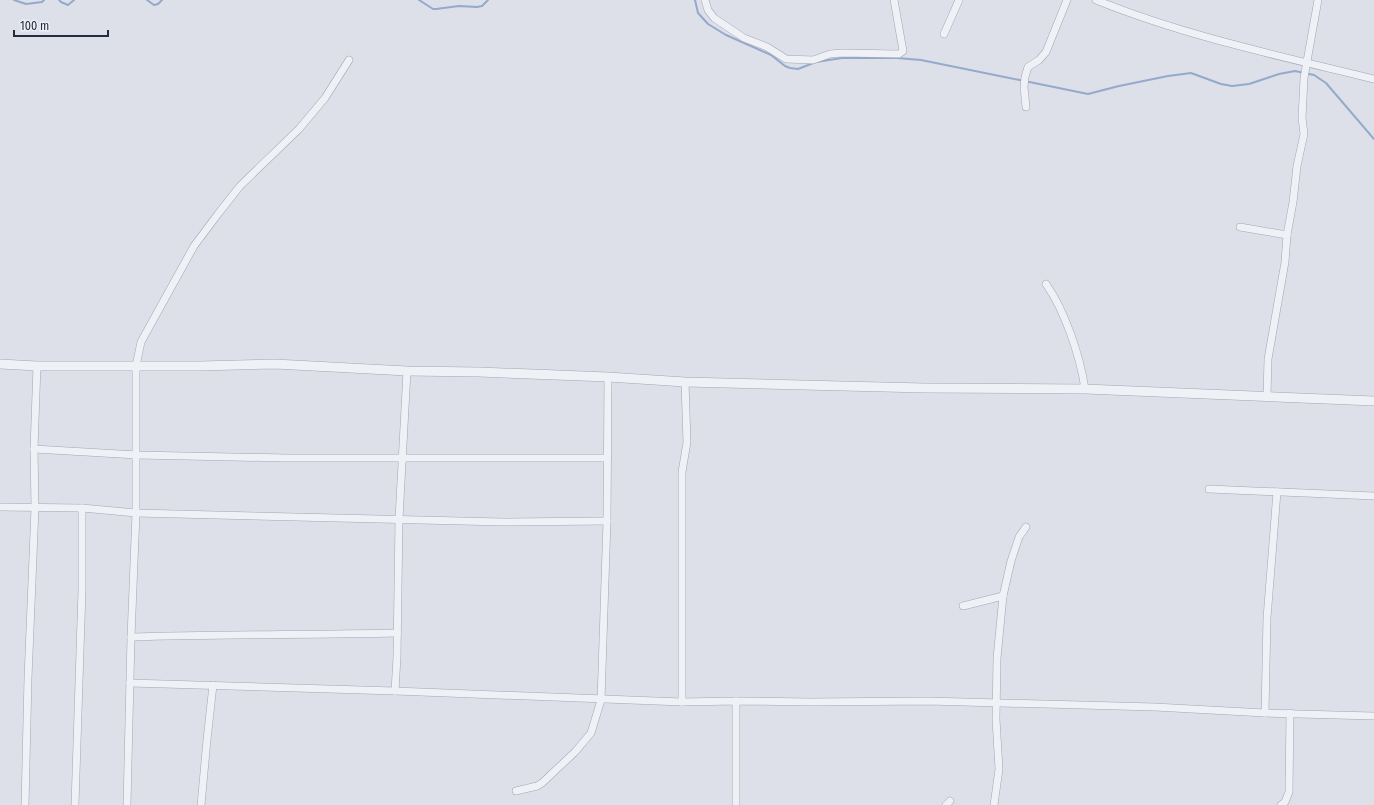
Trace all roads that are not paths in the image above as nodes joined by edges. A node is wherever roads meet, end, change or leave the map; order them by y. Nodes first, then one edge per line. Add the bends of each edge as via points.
1 (705, 0) edge
2 (894, 0) edge
3 (959, 0) edge
4 (1067, 0) edge
5 (1096, 0) edge
6 (1318, 0) edge
7 (944, 34) dead end
8 (349, 60) dead end
9 (1306, 65) junction
10 (1374, 79) edge
11 (1026, 107) dead end
12 (1240, 227) dead end
13 (1287, 235) junction
14 (1046, 284) dead end
15 (0, 364) edge
16 (37, 366) junction
17 (136, 366) junction
18 (406, 371) junction
19 (608, 377) junction
20 (685, 382) junction
21 (1084, 389) junction
22 (1267, 396) junction
23 (1374, 400) edge
24 (34, 449) junction
25 (137, 455) junction
26 (401, 458) junction
27 (608, 458) junction
28 (1209, 489) dead end
29 (1277, 492) junction
30 (1374, 496) edge
31 (0, 507) edge
32 (35, 508) junction
33 (82, 508) junction
34 (136, 514) junction
35 (399, 519) junction
36 (607, 521) junction
37 (1026, 527) dead end
38 (1003, 596) junction
39 (963, 606) dead end
40 (397, 634) junction
41 (131, 636) junction
42 (130, 683) junction
43 (213, 686) junction
44 (395, 691) junction
45 (601, 700) junction
46 (736, 701) junction
47 (682, 702) junction
48 (997, 703) junction
49 (1265, 713) junction
50 (1290, 714) junction
51 (1374, 716) edge
52 (516, 791) dead end
53 (25, 805) edge
54 (75, 805) edge
55 (127, 805) edge
56 (201, 805) edge
57 (736, 805) edge
58 (994, 805) edge
59 (1281, 805) edge

1 - 2 street via 714,18 744,38 767,47 786,59 813,60 842,53 902,53 903,43
3 - 7 street
4 - 11 street via 1046,52 1028,67 1024,87
5 - 9 street via 1146,19
6 - 9 street
8 - 17 street via 321,103 299,129 240,186 194,246 142,338
9 - 10 street
9 - 13 street via 1302,118 1304,134
12 - 13 street
13 - 22 street via 1285,262 1268,359
14 - 21 street via 1061,310 1082,369
15 - 16 street
16 - 17 street
16 - 24 street
17 - 18 street via 275,364
17 - 25 street
18 - 19 street
18 - 26 street
19 - 20 street
19 - 27 street
20 - 21 street
20 - 47 street via 687,438 682,476
21 - 22 street
22 - 23 street
24 - 25 street
24 - 32 street
25 - 26 street
25 - 34 street
26 - 27 street
26 - 35 street
27 - 36 street
28 - 29 street
29 - 30 street
29 - 49 street via 1267,618
31 - 32 street
32 - 33 street
32 - 53 street
33 - 34 street
33 - 54 street
34 - 35 street
34 - 41 street
35 - 36 street
35 - 40 street
36 - 45 street
37 - 38 street via 1019,537 1011,561
38 - 39 street
38 - 48 street via 996,658
40 - 41 street
40 - 44 street
41 - 42 street
42 - 43 street
42 - 55 street
43 - 44 street
43 - 56 street
44 - 45 street
45 - 47 street
45 - 52 street via 591,733 575,752 542,783
46 - 47 street
46 - 48 street
46 - 57 street
48 - 49 street
48 - 58 street via 998,769
49 - 50 street
50 - 51 street
50 - 59 street via 1289,792

